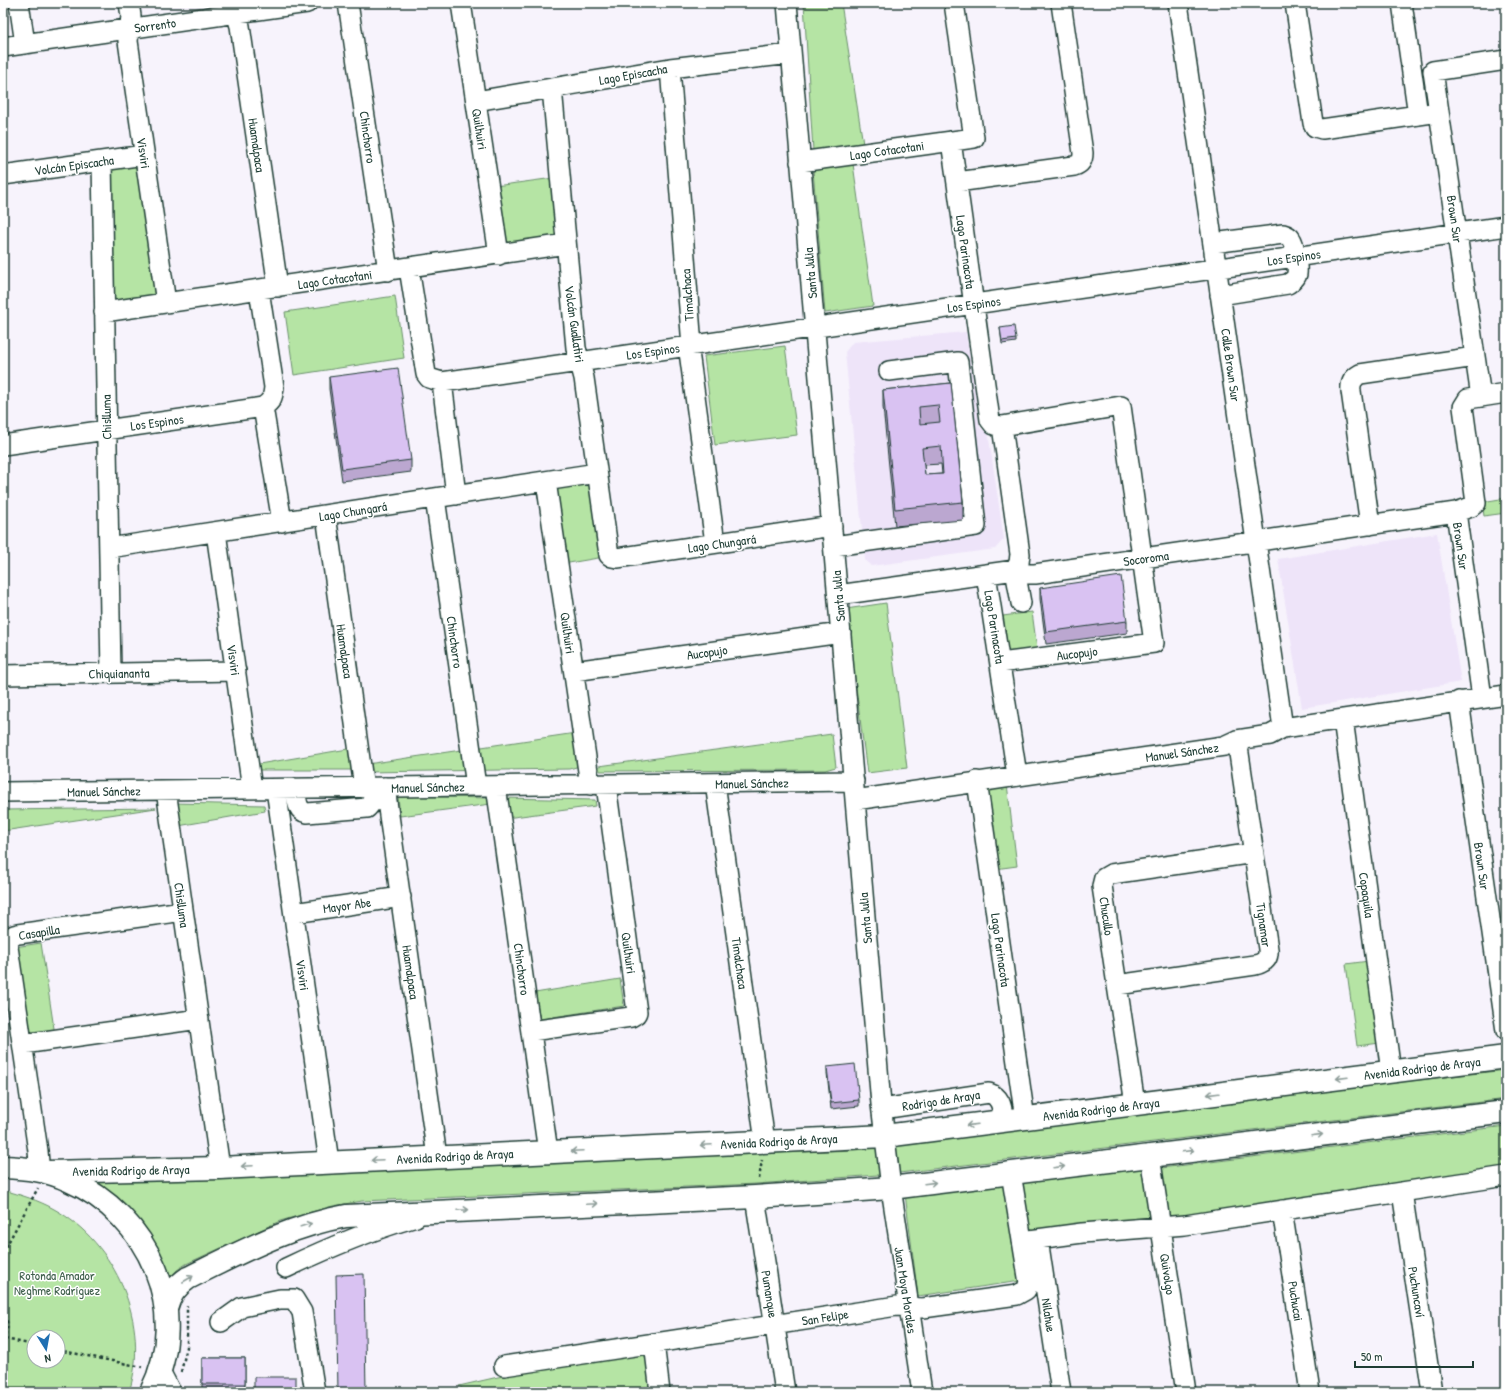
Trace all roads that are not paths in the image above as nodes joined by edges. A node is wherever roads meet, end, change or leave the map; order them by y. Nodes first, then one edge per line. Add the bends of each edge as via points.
1 (19, 3) edge
2 (129, 3) edge
3 (307, 3) edge
4 (348, 3) edge
5 (461, 3) edge
6 (787, 3) edge
7 (954, 3) edge
8 (1061, 3) edge
9 (1178, 3) edge
10 (1295, 3) edge
11 (1402, 3) edge
12 (235, 8) edge
13 (129, 29) junction
14 (25, 44) junction
15 (3, 47) edge
16 (791, 54) junction
17 (1506, 60) edge
18 (670, 68) junction
19 (552, 88) junction
20 (476, 101) junction
21 (1440, 112) junction
22 (1418, 116) junction
23 (951, 141) junction
24 (144, 155) junction
25 (102, 161) junction
26 (800, 162) junction
27 (3, 175) edge
28 (957, 182) junction
29 (1506, 226) edge
30 (1457, 234) junction
31 (1213, 243) junction
32 (566, 244) junction
33 (500, 254) junction
34 (1295, 257) junction
35 (409, 268) junction
36 (1217, 269) junction
37 (388, 271) junction
38 (278, 287) junction
39 (259, 290) junction
40 (1220, 295) junction
41 (166, 303) junction
42 (974, 304) junction
43 (104, 312) junction
44 (815, 328) junction
45 (692, 346) junction
46 (1475, 357) junction
47 (580, 362) junction
48 (889, 371) dead end
49 (442, 382) junction
50 (1506, 393) edge
51 (1481, 397) junction
52 (263, 407) junction
53 (1002, 426) junction
54 (107, 429) junction
55 (3, 445) edge
56 (597, 473) junction
57 (546, 481) junction
58 (456, 495) junction
59 (434, 498) junction
60 (1456, 512) junction
61 (326, 515) junction
62 (282, 522) junction
63 (1370, 525) junction
64 (832, 526) junction
65 (216, 532) junction
66 (1256, 542) junction
67 (715, 544) junction
68 (834, 546) junction
69 (109, 548) junction
70 (612, 557) joint
71 (1142, 558) junction
72 (1016, 570) junction
73 (986, 574) junction
74 (838, 595) junction
75 (1020, 603) dead end
76 (841, 633) junction
77 (1000, 663) junction
78 (236, 671) junction
79 (574, 671) junction
80 (111, 673) junction
81 (3, 675) edge
82 (1506, 695) edge
83 (1482, 698) junction
84 (1459, 701) junction
85 (1343, 719) junction
86 (1283, 728) junction
87 (1237, 740) junction
88 (1017, 775) junction
89 (854, 781) junction
90 (977, 782) junction
91 (715, 783) junction
92 (598, 785) junction
93 (476, 786) junction
94 (496, 786) junction
95 (295, 788) junction
96 (374, 788) junction
97 (252, 789) junction
98 (276, 789) junction
99 (166, 790) junction
100 (3, 792) edge
101 (855, 800) junction
102 (1254, 854) junction
103 (401, 897) junction
104 (183, 911) junction
105 (294, 913) junction
106 (1117, 985) junction
107 (198, 1019) junction
108 (531, 1031) junction
109 (1506, 1031) edge
110 (23, 1044) junction
111 (1506, 1057) edge
112 (1391, 1072) junction
113 (1135, 1104) junction
114 (882, 1109) junction
115 (1506, 1112) edge
116 (1025, 1118) junction
117 (1004, 1121) junction
118 (885, 1136) junction
119 (765, 1142) junction
120 (548, 1152) junction
121 (1150, 1156) junction
122 (438, 1157) junction
123 (329, 1162) junction
124 (3, 1167) edge
125 (220, 1168) junction
126 (42, 1171) junction
127 (1011, 1173) junction
128 (1506, 1176) edge
129 (891, 1188) junction
130 (1402, 1192) junction
131 (755, 1197) junction
132 (1282, 1210) junction
133 (438, 1211) junction
134 (1161, 1227) junction
135 (1030, 1240) junction
136 (286, 1268) dead end
137 (908, 1307) junction
138 (166, 1309) junction
139 (221, 1322) dead end
140 (775, 1325) junction
141 (654, 1343) junction
142 (504, 1366) dead end
143 (160, 1371) junction
144 (151, 1392) edge
145 (171, 1392) edge
146 (315, 1392) edge
147 (660, 1392) edge
148 (785, 1392) edge
149 (922, 1392) edge
150 (1061, 1392) edge
151 (1186, 1392) edge
152 (1310, 1392) edge
153 (1432, 1392) edge

1 - 14 street
2 - 13 street, Visviri
3 - 12 street, Sorrento
4 - 37 street, Chinchorro
5 - 20 street, Quilhuiri
6 - 16 street, Santa Julia
7 - 23 street, Lago Cotacotani via 974,138
8 - 28 street via 1083,153 1081,161 1074,166
9 - 31 street, Calle Brown Sur
10 - 22 street via 1315,127 1322,129
11 - 22 street
12 - 13 street, Sorrento
12 - 38 street, Huamalpaca via 240,26
13 - 14 street, Sorrento
13 - 24 street, Visviri via 128,41
14 - 15 street, Sorrento
16 - 18 street, Lago Episcacha
16 - 26 street, Santa Julia
17 - 21 street, Brown Sur via 1433,71
18 - 19 street, Lago Episcacha
18 - 45 street, Timalchaca
19 - 20 street, Lago Episcacha
19 - 32 street, Volcán Guallatiri
20 - 33 street, Quilhuiri
21 - 22 street
21 - 30 street, Brown Sur
23 - 26 street, Lago Cotacotani
23 - 28 street, Lago Parinacota
24 - 25 street, Volcán Episcacha
24 - 41 street, Visviri
25 - 27 street, Volcán Episcacha
25 - 43 street, Chislluma
26 - 44 street, Santa Julia
28 - 42 street, Lago Parinacota
29 - 30 street, Los Espinos
30 - 34 street, Los Espinos
30 - 46 street, Brown Sur
31 - 34 street via 1283,234 1293,242
31 - 36 street, Calle Brown Sur
32 - 33 street, Lago Cotacotani
32 - 47 street, Volcán Guallatiri via 576,348
33 - 35 street, Lago Cotacotani
34 - 36 street, Los Espinos
34 - 40 street via 1297,274 1288,284
35 - 37 street, Lago Cotacotani
35 - 49 street via 426,374 429,378
36 - 40 street, Calle Brown Sur
36 - 42 street, Los Espinos
37 - 38 street, Lago Cotacotani
38 - 39 street, Lago Cotacotani
39 - 41 street, Lago Cotacotani
39 - 52 street via 274,387 273,397
40 - 66 street, Calle Brown Sur
41 - 43 street, Lago Cotacotani
42 - 44 street, Los Espinos
42 - 53 street, Lago Parinacota via 990,420 994,425
43 - 54 street, Chislluma
44 - 45 street, Los Espinos
44 - 64 street, Santa Julia
45 - 47 street, Los Espinos
45 - 67 street, Timalchaca via 689,352
46 - 51 street, Brown Sur
46 - 63 street via 1360,374 1352,383
47 - 49 street, Los Espinos
47 - 56 street, Volcán Guallatiri
48 - 68 street via 958,362 976,526
49 - 58 street
50 - 51 street, Brown Sur
51 - 60 street, Brown Sur via 1468,399 1463,407 1476,503
52 - 54 street, Los Espinos
52 - 62 street
53 - 71 street via 1121,406
53 - 72 street via 1020,554
54 - 55 street, Los Espinos
54 - 69 street, Chislluma
56 - 57 street, Lago Chungará
56 - 70 street, Volcán Guallatiri via 608,552
57 - 58 street, Lago Chungará
57 - 79 street, Quilhuiri
58 - 59 street, Lago Chungará
59 - 61 street, Lago Chungará
59 - 93 street, Chinchorro
60 - 63 street, Socoroma
60 - 83 street, Brown Sur
61 - 62 street, Lago Chungará
61 - 96 street, Huamalpaca
62 - 65 street, Lago Chungará
63 - 66 street, Socoroma
64 - 67 street, Lago Chungará
64 - 68 street, Santa Julia
65 - 69 street, Lago Chungará
65 - 78 street, Visviri
66 - 71 street, Socoroma
66 - 86 street, Calle Brown Sur
67 - 70 street, Lago Chungará
68 - 74 street, Santa Julia
69 - 80 street, Chislluma
71 - 72 street, Socoroma via 1035,574
71 - 77 street, Aucopujo via 1154,643
72 - 73 street, Socoroma
72 - 75 street
73 - 74 street, Socoroma
73 - 77 street, Lago Parinacota
74 - 76 street, Santa Julia
76 - 79 street, Aucopujo
76 - 89 street, Santa Julia
77 - 88 street, Lago Parinacota
78 - 80 street, Chiquiananta
78 - 97 street, Visviri
79 - 92 street, Quilhuiri
80 - 81 street, Chiquiananta
82 - 83 street, Manuel Sánchez
83 - 84 street, Manuel Sánchez
84 - 85 street, Manuel Sánchez
84 - 109 street, Brown Sur
85 - 86 street, Manuel Sánchez
85 - 112 street, Copaquila
86 - 87 street, Manuel Sánchez via 1270,735
87 - 88 street, Manuel Sánchez via 1224,746
87 - 102 street, Tignamar
88 - 90 street, Manuel Sánchez
89 - 91 street, Manuel Sánchez
89 - 101 street, Santa Julia
90 - 101 street, Manuel Sánchez
90 - 116 street, Lago Parinacota
91 - 92 street, Manuel Sánchez
91 - 119 street, Timalchaca
92 - 94 street, Manuel Sánchez
92 - 108 street, Quilhuiri via 637,1012 631,1017
93 - 94 street, Manuel Sánchez
93 - 96 street, Manuel Sánchez
94 - 108 street, Chinchorro
95 - 96 street, Manuel Sánchez
95 - 96 street via 300,809 304,813 367,808 373,801
95 - 98 street, Manuel Sánchez
96 - 103 street, Huamalpaca
97 - 98 street, Manuel Sánchez
97 - 99 street, Manuel Sánchez
98 - 105 street, Visviri
99 - 100 street, Manuel Sánchez
99 - 104 street, Chislluma
101 - 114 street, Santa Julia
102 - 106 street, Tignamar via 1268,954 1264,962
102 - 106 street, Chucullo via 1111,874 1104,878 1102,886
103 - 105 street, Mayor Abe
103 - 122 street, Huamalpaca
104 - 107 street, Chislluma
104 - 110 street, Casapilla via 10,937 8,943
105 - 123 street, Visviri
106 - 113 street, Chucullo
107 - 110 street
107 - 125 street, Chislluma
108 - 120 street, Chinchorro
110 - 126 street, Casapilla
111 - 112 main road, Avenida Rodrigo de Araya
112 -> 113 main road, Avenida Rodrigo de Araya
113 - 116 main road, Avenida Rodrigo de Araya
114 - 117 street, Rodrigo de Araya via 989,1093 1001,1102
114 - 118 street, Santa Julia
121 -> 115 main road
116 - 117 main road, Avenida Rodrigo de Araya
117 -> 118 main road, Avenida Rodrigo de Araya
118 - 119 main road, Avenida Rodrigo de Araya
118 - 129 street, Santa Julia
119 -> 120 main road, Avenida Rodrigo de Araya
120 - 122 main road, Avenida Rodrigo de Araya
127 -> 121 main road
121 - 134 street, Quivolgo
122 -> 123 main road, Avenida Rodrigo de Araya
123 -> 125 main road, Avenida Rodrigo de Araya
124 - 126 main road
125 - 126 main road, Avenida Rodrigo de Araya
126 - 138 main road via 88,1190 126,1221 146,1248 154,1264
129 -> 127 main road
127 - 135 street, San Felipe
128 - 130 street
129 - 131 main road
129 - 137 street, Juan Moya Morales
130 - 132 street
130 - 153 street, Puchuncaví
133 -> 131 main road
131 - 140 street, Pumanque
132 - 134 street
132 - 152 street, Puchucai
133 - 136 street via 362,1234
138 -> 133 main road via 174,1290 184,1280 286,1232 326,1219 346,1216
134 - 135 street
134 - 151 street, Quivolgo
135 - 137 street, San Felipe via 1029,1283 1023,1293 1012,1297 923,1308
135 - 150 street, Nilahue
137 - 140 street, San Felipe via 897,1306
137 - 149 street, Juan Moya Morales
138 - 143 main road via 165,1343
139 - 146 street via 242,1307 280,1299 294,1299 302,1312
140 - 141 street, San Felipe
140 - 148 street, Pumanque
141 - 142 street, San Felipe
141 - 147 street
143 - 144 main road
143 - 145 street

